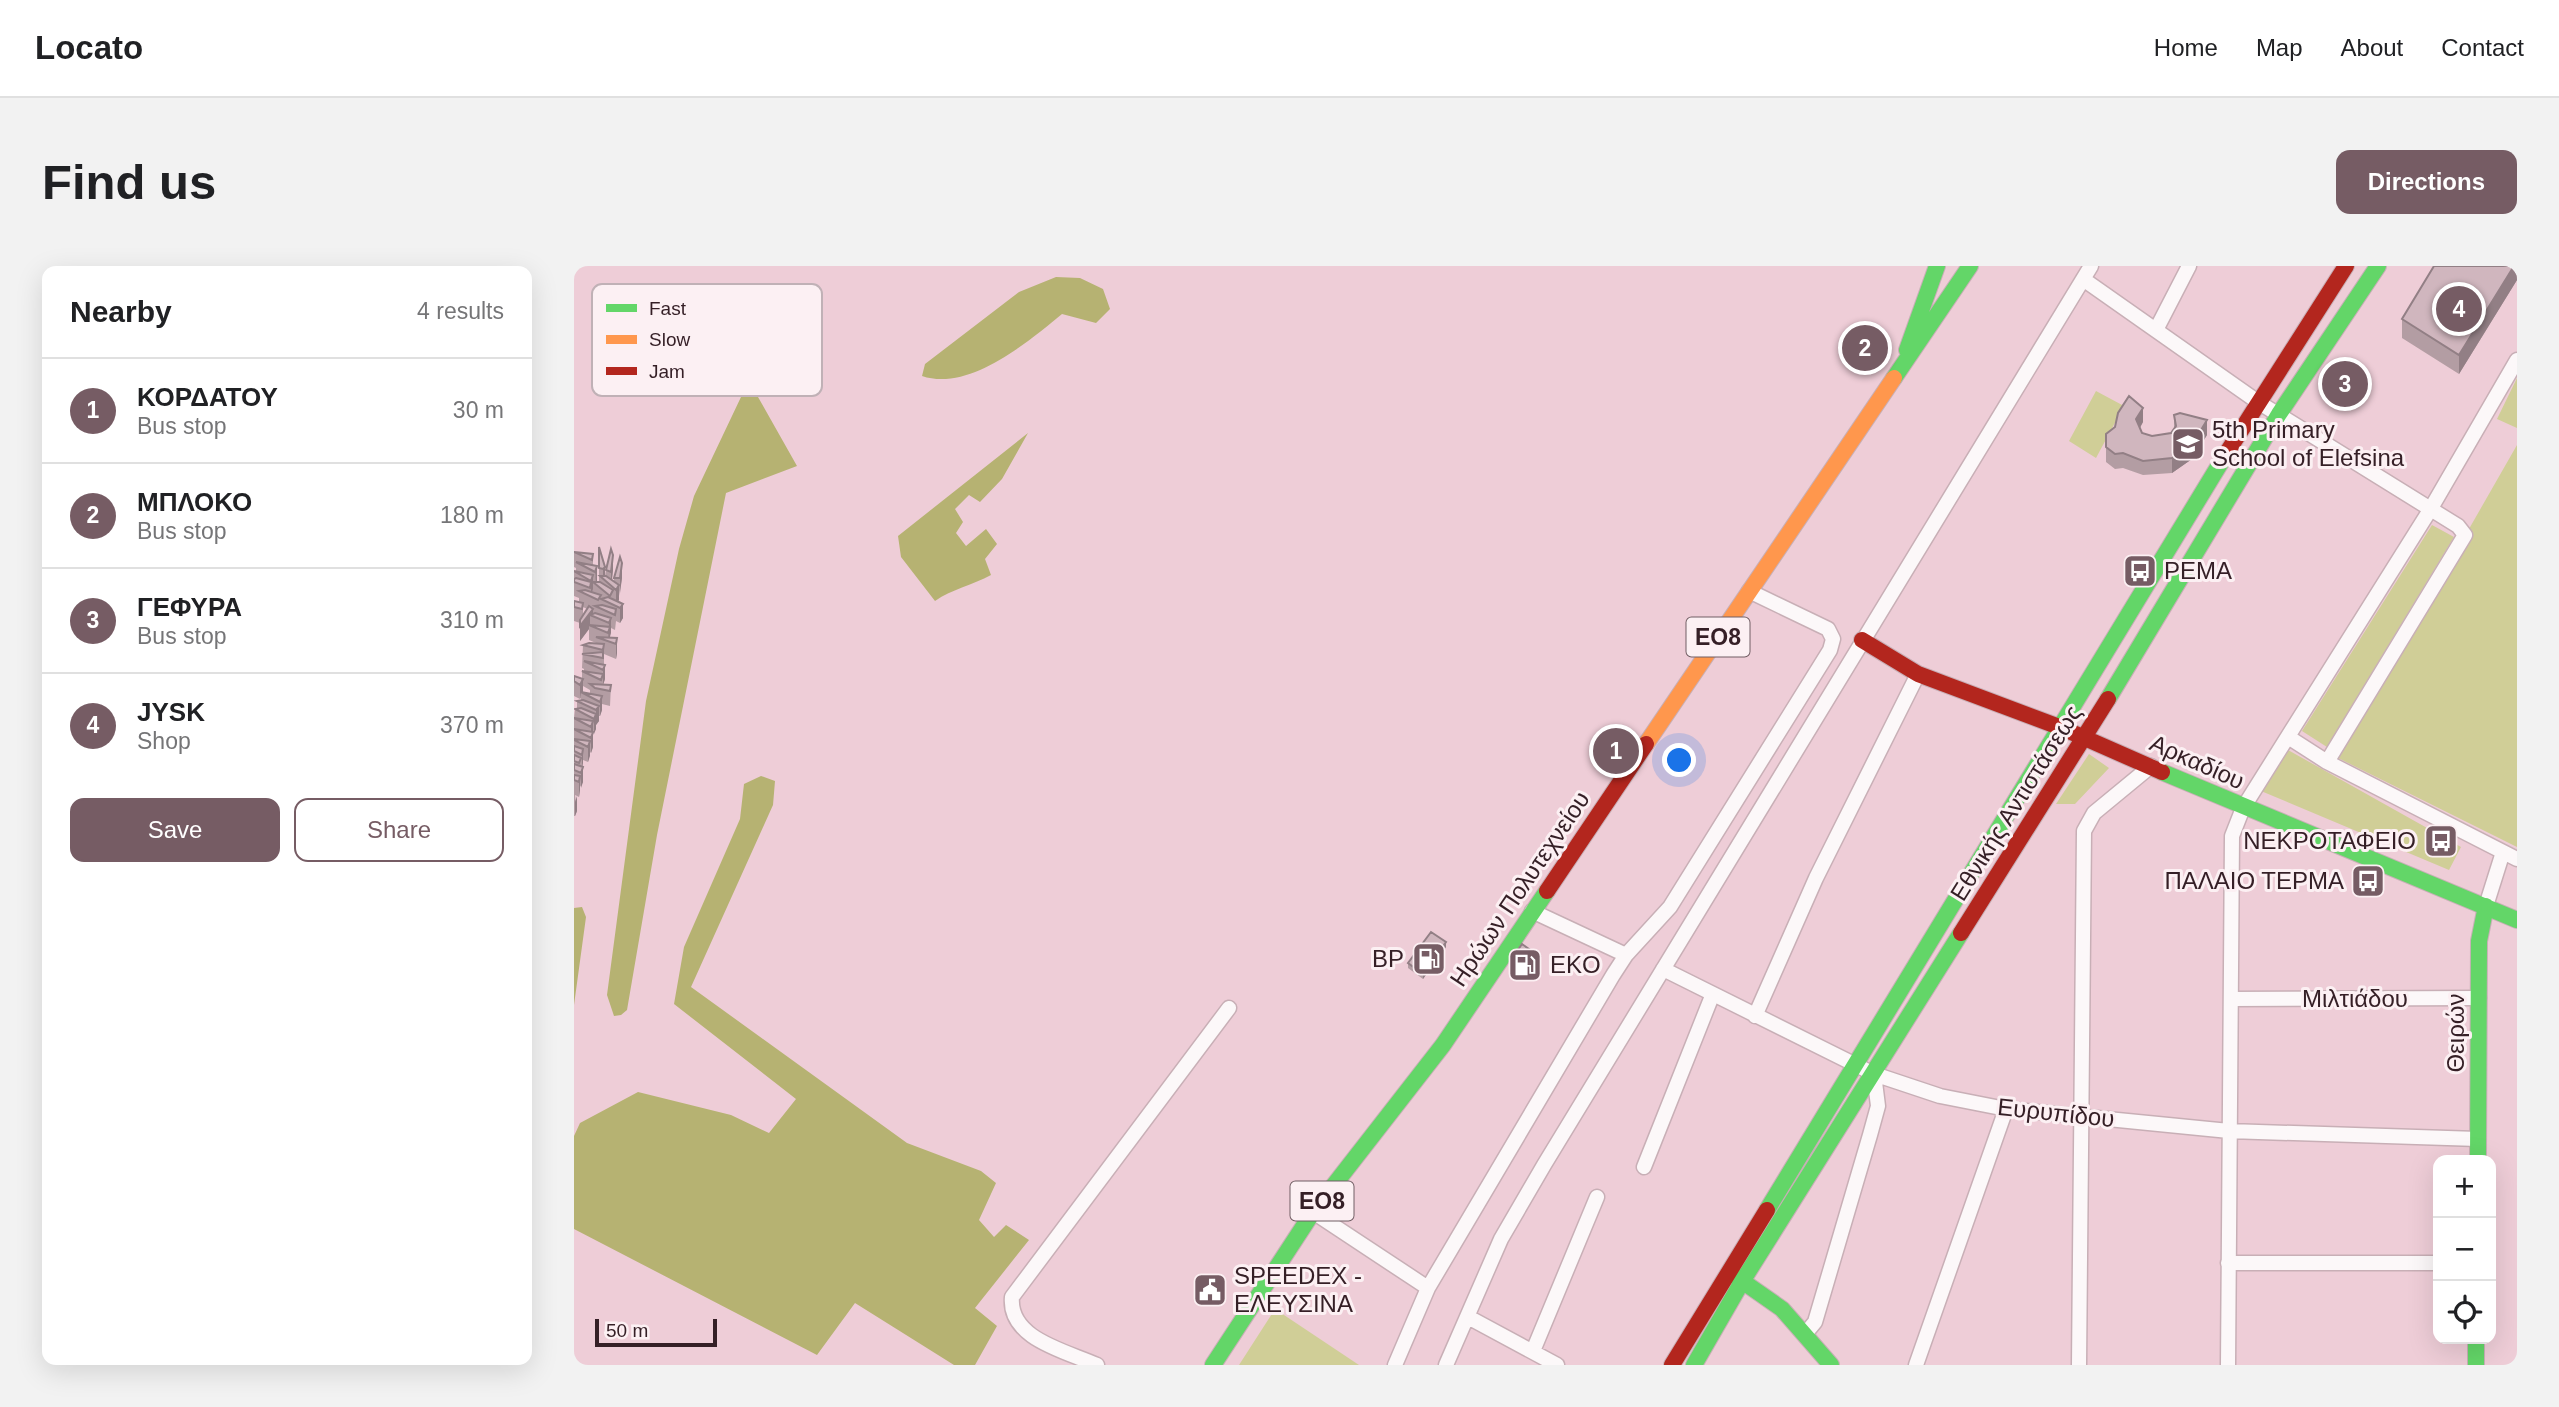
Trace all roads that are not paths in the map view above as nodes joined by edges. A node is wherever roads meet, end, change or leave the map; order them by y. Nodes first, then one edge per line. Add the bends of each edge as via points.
1 (1937, 266) edge
2 (1970, 266) edge
3 (2189, 266) edge
4 (2346, 266) edge
5 (2378, 266) edge
6 (2087, 272) edge
7 (2157, 328) junction
8 (2517, 360) edge
9 (1905, 363) junction
10 (2258, 402) junction
11 (2279, 414) junction
12 (2430, 510) junction
13 (1749, 591) junction
14 (1862, 640) junction
15 (1918, 674) junction
16 (2062, 728) junction
17 (2084, 737) junction
18 (2288, 737) junction
19 (2327, 762) junction
20 (2151, 766) junction
21 (2243, 808) junction
22 (2503, 852) junction
23 (2517, 859) edge
24 (2486, 906) junction
25 (1532, 911) junction
26 (2517, 920) edge
27 (1626, 955) junction
28 (1663, 969) junction
29 (1713, 996) junction
30 (2479, 998) junction
31 (2231, 999) junction
32 (1229, 1008) dead end
33 (1755, 1016) junction
34 (1857, 1064) junction
35 (1874, 1074) junction
36 (2006, 1109) junction
37 (2082, 1116) junction
38 (2229, 1131) junction
39 (2478, 1139) junction
40 (2478, 1155) edge
41 (1644, 1167) dead end
42 (1597, 1197) dead end
43 (1313, 1212) junction
44 (2228, 1263) junction
45 (2433, 1263) edge
46 (1736, 1277) junction
47 (1428, 1288) junction
48 (1468, 1317) junction
49 (1805, 1334) junction
50 (2476, 1344) edge
51 (1533, 1351) junction
52 (1097, 1365) edge
53 (1213, 1365) edge
54 (1395, 1365) edge
55 (1446, 1365) edge
56 (1557, 1365) edge
57 (1672, 1365) edge
58 (1694, 1365) edge
59 (1831, 1365) edge
60 (1916, 1365) edge
61 (2079, 1365) edge
62 (2228, 1365) edge
63 (2476, 1365) edge

1 - 9 street, Ηρώων Πολυτεχνείου / ΕΟ8 via 1912,329
2 - 9 street, Ηρώων Πολυτεχνείου / ΕΟ8
3 - 7 street
4 - 10 street, Εθνικής Αντιστάσεως
5 - 11 street, Εθνικής Αντιστάσεως
6 - 7 street
6 - 14 street
7 - 10 street
8 - 12 street
9 - 13 street, Ηρώων Πολυτεχνείου / ΕΟ8
10 - 11 street
10 - 16 street, Εθνικής Αντιστάσεως
11 - 12 street
11 - 17 street, Εθνικής Αντιστάσεως
12 - 18 street
12 - 19 street via 2458,526 2465,535 2462,544
13 - 25 street, Ηρώων Πολυτεχνείου / ΕΟ8
13 - 27 street via 1828,629 1833,639 1830,650 1670,907
14 - 15 street, Αρκαδίου
14 - 28 street
15 - 16 street, Αρκαδίου
15 - 33 street via 1816,878
16 - 17 street, Αρκαδίου
16 - 34 street, Εθνικής Αντιστάσεως
17 - 20 street, Αρκαδίου
17 - 35 street, Εθνικής Αντιστάσεως
18 - 19 street
18 - 21 street
19 - 22 street
20 - 21 street, Αρκαδίου
20 - 37 street via 2094,813 2084,831
21 - 24 street, Αρκαδίου
21 - 31 street via 2232,836
22 - 23 street
22 - 24 street
24 - 26 street, Αρκαδίου
24 - 30 street, Θειρών via 2479,941
25 - 27 street
25 - 43 street, Ηρώων Πολυτεχνείου / ΕΟ8 via 1443,1045
27 - 47 street
28 - 29 street, Ευρυπίδου
28 - 48 street via 1501,1239
29 - 33 street, Ευρυπίδου
29 - 41 street
30 - 31 street, Μιλτιάδου
30 - 39 street, Θειρών
31 - 38 street
32 - 52 street via 1012,1297 1017,1326
33 - 34 street, Ευρυπίδου
34 - 35 street, Ευρυπίδου
34 - 46 street, Εθνικής Αντιστάσεως
35 - 36 street, Ευρυπίδου via 1940,1096
35 - 46 street, Εθνικής Αντιστάσεως
35 - 49 street via 1878,1106 1815,1322
36 - 37 street, Ευρυπίδου
36 - 60 street
37 - 38 street, Ευρυπίδου
37 - 61 street
38 - 39 street, Ευρυπίδου
38 - 44 street
39 - 40 street, Θειρών
42 - 51 street
43 - 47 street
43 - 53 street, Ηρώων Πολυτεχνείου / ΕΟ8
44 - 45 street
44 - 62 street
46 - 49 street via 1782,1309
46 - 57 street, Εθνικής Αντιστάσεως
46 - 58 street, Εθνικής Αντιστάσεως
47 - 54 street
48 - 51 street
48 - 55 street
49 - 59 street
50 - 63 street
51 - 56 street

